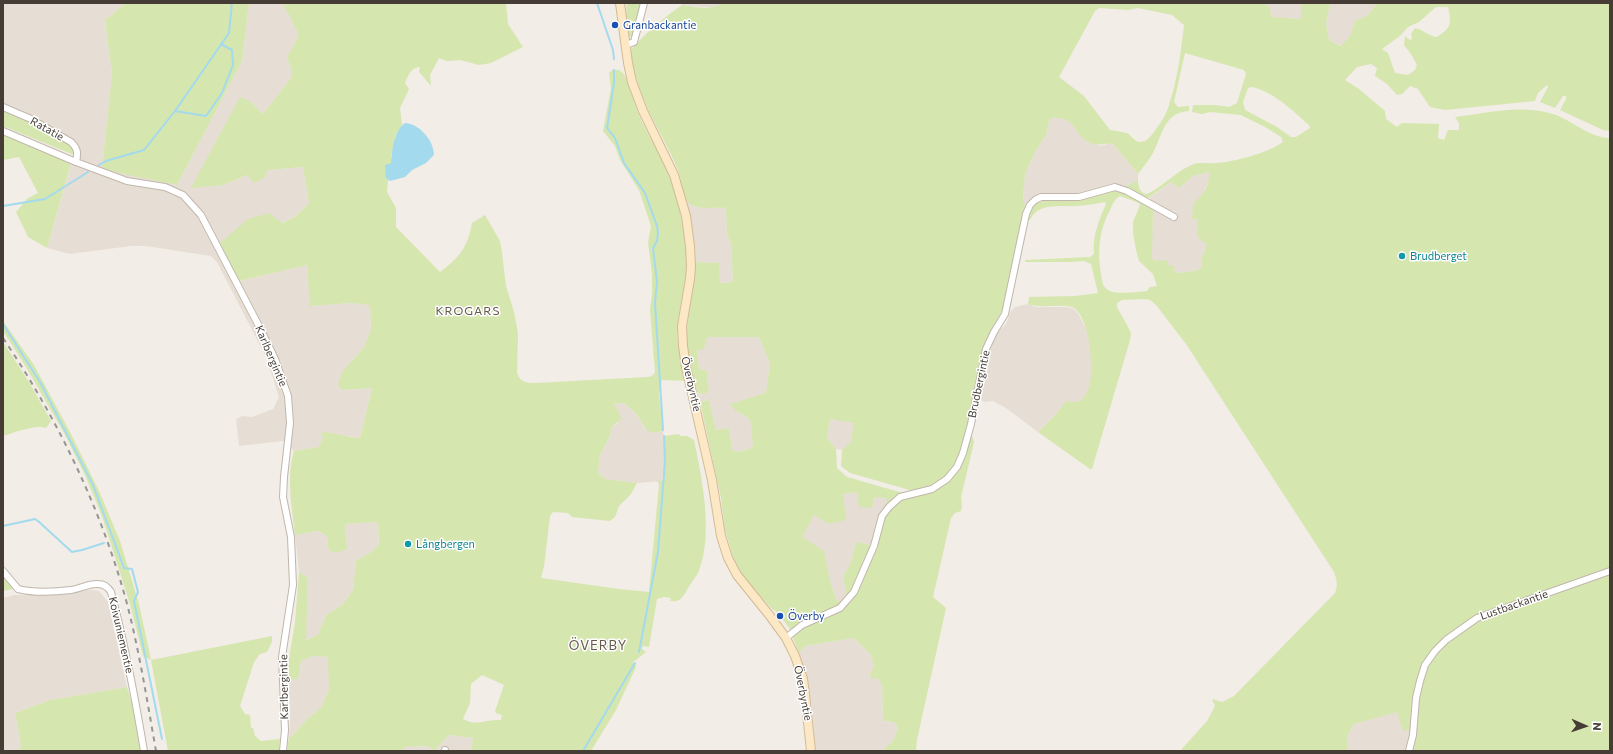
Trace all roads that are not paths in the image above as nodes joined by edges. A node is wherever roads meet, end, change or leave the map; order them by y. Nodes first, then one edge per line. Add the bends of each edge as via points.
1 (620, 3) edge
2 (644, 3) edge
3 (626, 45) junction
4 (3, 107) edge
5 (3, 131) edge
6 (76, 162) junction
7 (1174, 217) dead end
8 (3, 571) edge
9 (1610, 571) edge
10 (786, 638) junction
11 (144, 751) edge
12 (284, 751) edge
13 (811, 751) edge
14 (1409, 751) edge

1 - 3 street, Överbyntie
2 - 3 street via 634,42
3 - 10 street, Överbyntie via 634,88 674,175 686,216 691,267 682,326 683,346 712,480 721,536 737,575
4 - 6 street, Ratatie via 31,119 71,142 78,153
5 - 6 street, Karlbergintie
6 - 12 street, Karlbergintie via 127,181 164,186 183,195 200,215 275,359 288,396 290,423 283,497 291,537 293,585 282,657
7 - 10 street, Brudbergintie via 1115,187 1079,197 1041,197 1035,200 1026,214 1005,314 986,349 963,453 956,468 947,479 932,488 900,497 889,507 882,516 874,546 854,592 840,608 802,625
8 - 11 street, Koivuniementie via 18,589 26,591 72,590 96,584 108,588 122,631
9 - 14 street, Lustbackantie via 1477,618 1446,640 1425,665 1416,698
10 - 13 street, Överbyntie via 803,678

